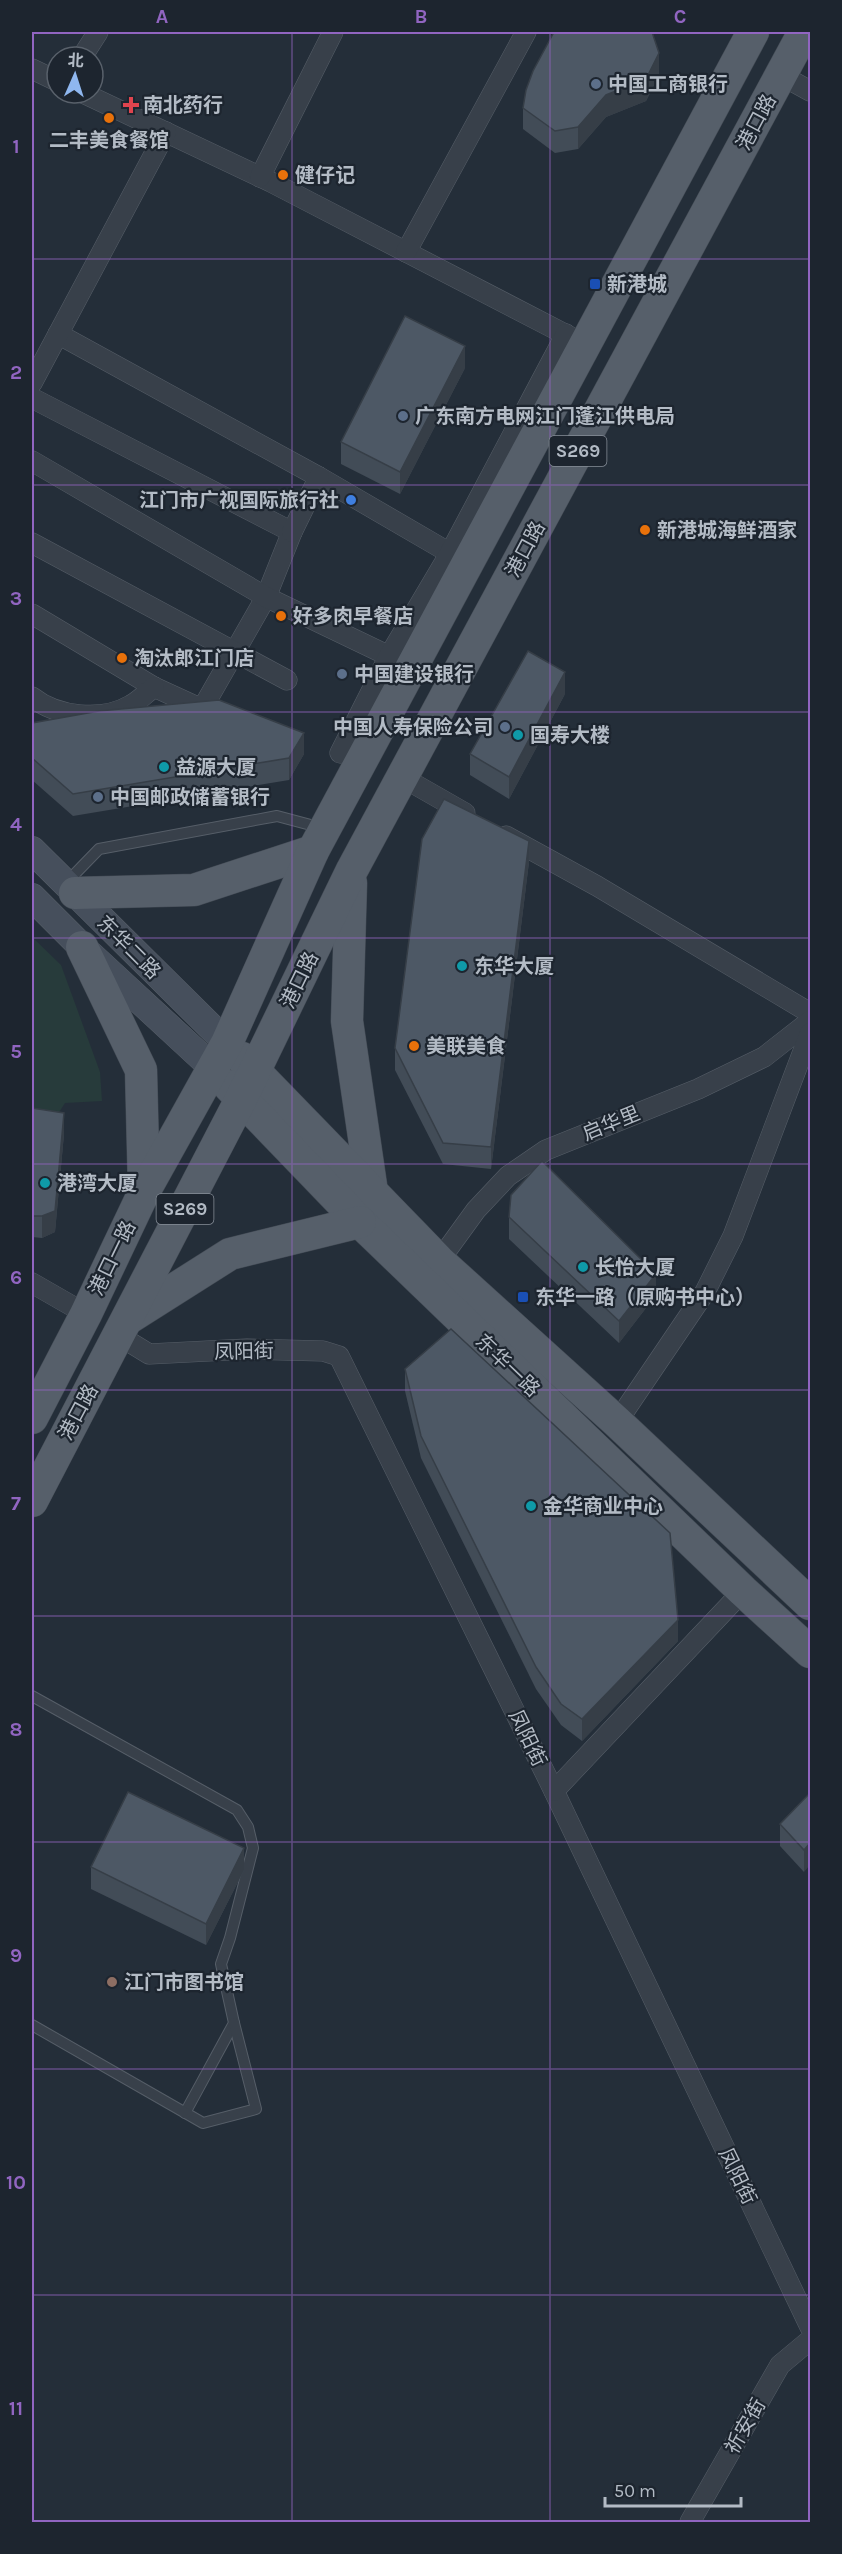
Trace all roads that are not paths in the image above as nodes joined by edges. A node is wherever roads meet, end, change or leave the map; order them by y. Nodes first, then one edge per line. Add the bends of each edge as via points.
1 (98, 32) edge
2 (333, 32) edge
3 (526, 32) edge
4 (753, 32) edge
5 (804, 32) edge
6 (90, 45) edge
7 (781, 75) junction
8 (810, 91) edge
9 (105, 103) edge
10 (166, 132) junction
11 (260, 177) junction
12 (406, 252) junction
13 (58, 334) junction
14 (576, 339) junction
15 (32, 383) edge
16 (32, 398) edge
17 (32, 461) edge
18 (320, 477) junction
19 (292, 532) junction
20 (32, 543) edge
21 (459, 558) junction
22 (266, 597) junction
23 (32, 614) edge
24 (237, 652) junction
25 (389, 656) junction
26 (287, 680) dead end
27 (154, 687) junction
28 (32, 697) edge
29 (373, 740) junction
30 (340, 753) joint
31 (407, 768) junction
32 (341, 799) junction
33 (319, 840) junction
34 (32, 850) edge
35 (352, 870) junction
36 (70, 888) junction
37 (32, 897) edge
38 (82, 947) junction
39 (810, 1013) edge
40 (810, 1022) edge
41 (810, 1033) edge
42 (220, 1056) junction
43 (255, 1072) junction
44 (241, 1100) junction
45 (144, 1192) junction
46 (372, 1192) junction
47 (360, 1222) junction
48 (439, 1261) junction
49 (32, 1283) edge
50 (86, 1314) junction
51 (123, 1327) junction
52 (33, 1414) edge
53 (617, 1422) junction
54 (69, 1430) junction
55 (32, 1501) edge
56 (743, 1591) junction
57 (810, 1604) edge
58 (810, 1652) edge
59 (32, 1696) edge
60 (554, 1791) junction
61 (234, 2023) junction
62 (32, 2025) edge
63 (185, 2113) junction
64 (810, 2327) edge
65 (810, 2340) edge
66 (690, 2523) edge

1 - 6 street
2 - 11 street
3 - 12 street
4 - 14 main road, 港口路 / S269
5 - 7 main road, 港口路 / S269
7 - 8 street
7 - 31 main road, 港口路 / S269
9 - 10 street
10 - 11 street
10 - 13 street
11 - 12 street
12 - 14 street
13 - 15 street
13 - 18 street
14 - 21 main road, 港口路 / S269
16 - 19 street
17 - 22 street
18 - 19 street
18 - 21 street
19 - 22 street
20 - 24 street
21 - 25 street
21 - 29 main road, 港口路 / S269
22 - 24 street
22 - 25 street
23 - 27 street
24 - 26 street
24 - 27 street via 202,710
25 - 30 street
27 - 28 street via 131,706 108,715 56,711
29 - 31 main road
29 - 32 main road, 港口路 / S269
30 - 32 main road
31 - 35 main road, 港口路 / S269
31 - 39 street via 488,825
32 - 33 main road, 港口路 / S269
33 - 36 main road via 194,890
33 - 36 lane via 277,816 99,849
33 - 42 main road, 港口路 / S269
34 - 36 main road, 东华二路
35 - 43 main road, 港口路 / S269
35 - 46 main road via 347,1021
36 - 42 main road, 东华二路
37 - 38 main road, 东华二路
38 - 42 main road, 东华二路
38 - 45 main road via 141,1070
40 - 48 street, 启华里 via 764,1057 698,1089 546,1150 508,1176 476,1210
41 - 53 street via 733,1236 705,1292
42 - 43 main road, 东华一路
42 - 44 main road, 东华一路
42 - 45 main road, 港口一路 / S269
43 - 44 main road, S269
43 - 46 main road, 东华一路
44 - 47 main road, 东华一路
44 - 51 main road, 港口路 / S269
45 - 50 main road, 港口一路 / S269
46 - 48 main road, 东华一路
47 - 51 main road via 230,1254
47 - 56 main road, 东华一路
48 - 53 main road, 东华一路
49 - 50 street
50 - 52 main road, 港口一路 / S269
51 - 54 main road, 港口路 / S269
51 - 60 street, 凤阳街 via 149,1354 247,1349 323,1351 339,1356
52 - 54 main road
53 - 57 main road, 东华一路
54 - 55 main road, 港口路 / S269
56 - 58 main road, 东华一路
56 - 60 street
59 - 61 lane via 237,1810 248,1827 253,1848 221,1964
60 - 64 street, 凤阳街
61 - 63 lane
61 - 63 lane via 256,2109 204,2123
62 - 63 lane
65 - 66 street, 祈安街 via 780,2365

